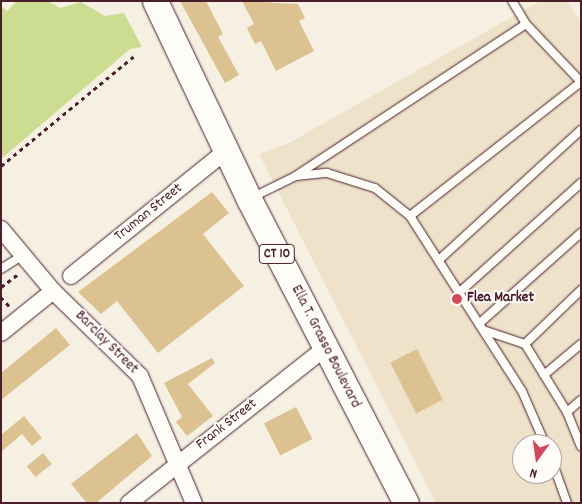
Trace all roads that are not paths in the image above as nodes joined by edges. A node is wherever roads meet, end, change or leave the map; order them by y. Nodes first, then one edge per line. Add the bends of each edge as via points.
1 (155, 1) edge
2 (512, 1) edge
3 (526, 24) junction
4 (581, 82) edge
5 (581, 130) edge
6 (227, 150) junction
7 (296, 176) junction
8 (581, 183) edge
9 (250, 199) junction
10 (410, 216) junction
11 (1, 229) edge
12 (581, 233) edge
13 (23, 255) junction
14 (440, 259) junction
15 (1, 269) edge
16 (71, 276) dead end
17 (53, 290) junction
18 (462, 290) junction
19 (581, 290) edge
20 (481, 322) junction
21 (486, 331) junction
22 (1, 333) edge
23 (525, 344) junction
24 (581, 344) edge
25 (325, 348) junction
26 (544, 375) junction
27 (581, 400) edge
28 (567, 412) junction
29 (541, 434) edge
30 (581, 445) edge
31 (177, 466) junction
32 (560, 484) edge
33 (129, 503) edge
34 (194, 503) edge
35 (406, 503) edge
36 (567, 503) edge

1 - 6 main road, Ella T. Grasso Boulevard / CT 10
2 - 3 lane
3 - 4 lane
3 - 7 lane
4 - 10 lane
5 - 14 lane
6 - 9 main road, Ella T. Grasso Boulevard / CT 10
6 - 16 street, Truman Street
7 - 9 lane
7 - 10 lane via 327,173 375,188
8 - 18 lane
9 - 25 main road, Ella T. Grasso Boulevard / CT 10
10 - 14 lane
11 - 13 street, Barclay Street
12 - 20 lane
13 - 15 lane
13 - 17 street, Barclay Street
14 - 18 lane
17 - 22 street
17 - 31 street, Barclay Street via 140,376
18 - 20 lane
19 - 23 lane
20 - 21 lane
21 - 23 lane
21 - 29 lane via 522,391
23 - 26 lane
24 - 26 lane
25 - 31 street, Frank Street
25 - 35 main road, Ella T. Grasso Boulevard / CT 10
26 - 28 lane
27 - 28 lane
28 - 30 lane
31 - 33 street, Frank Street
31 - 34 street, Barclay Street
32 - 36 lane

